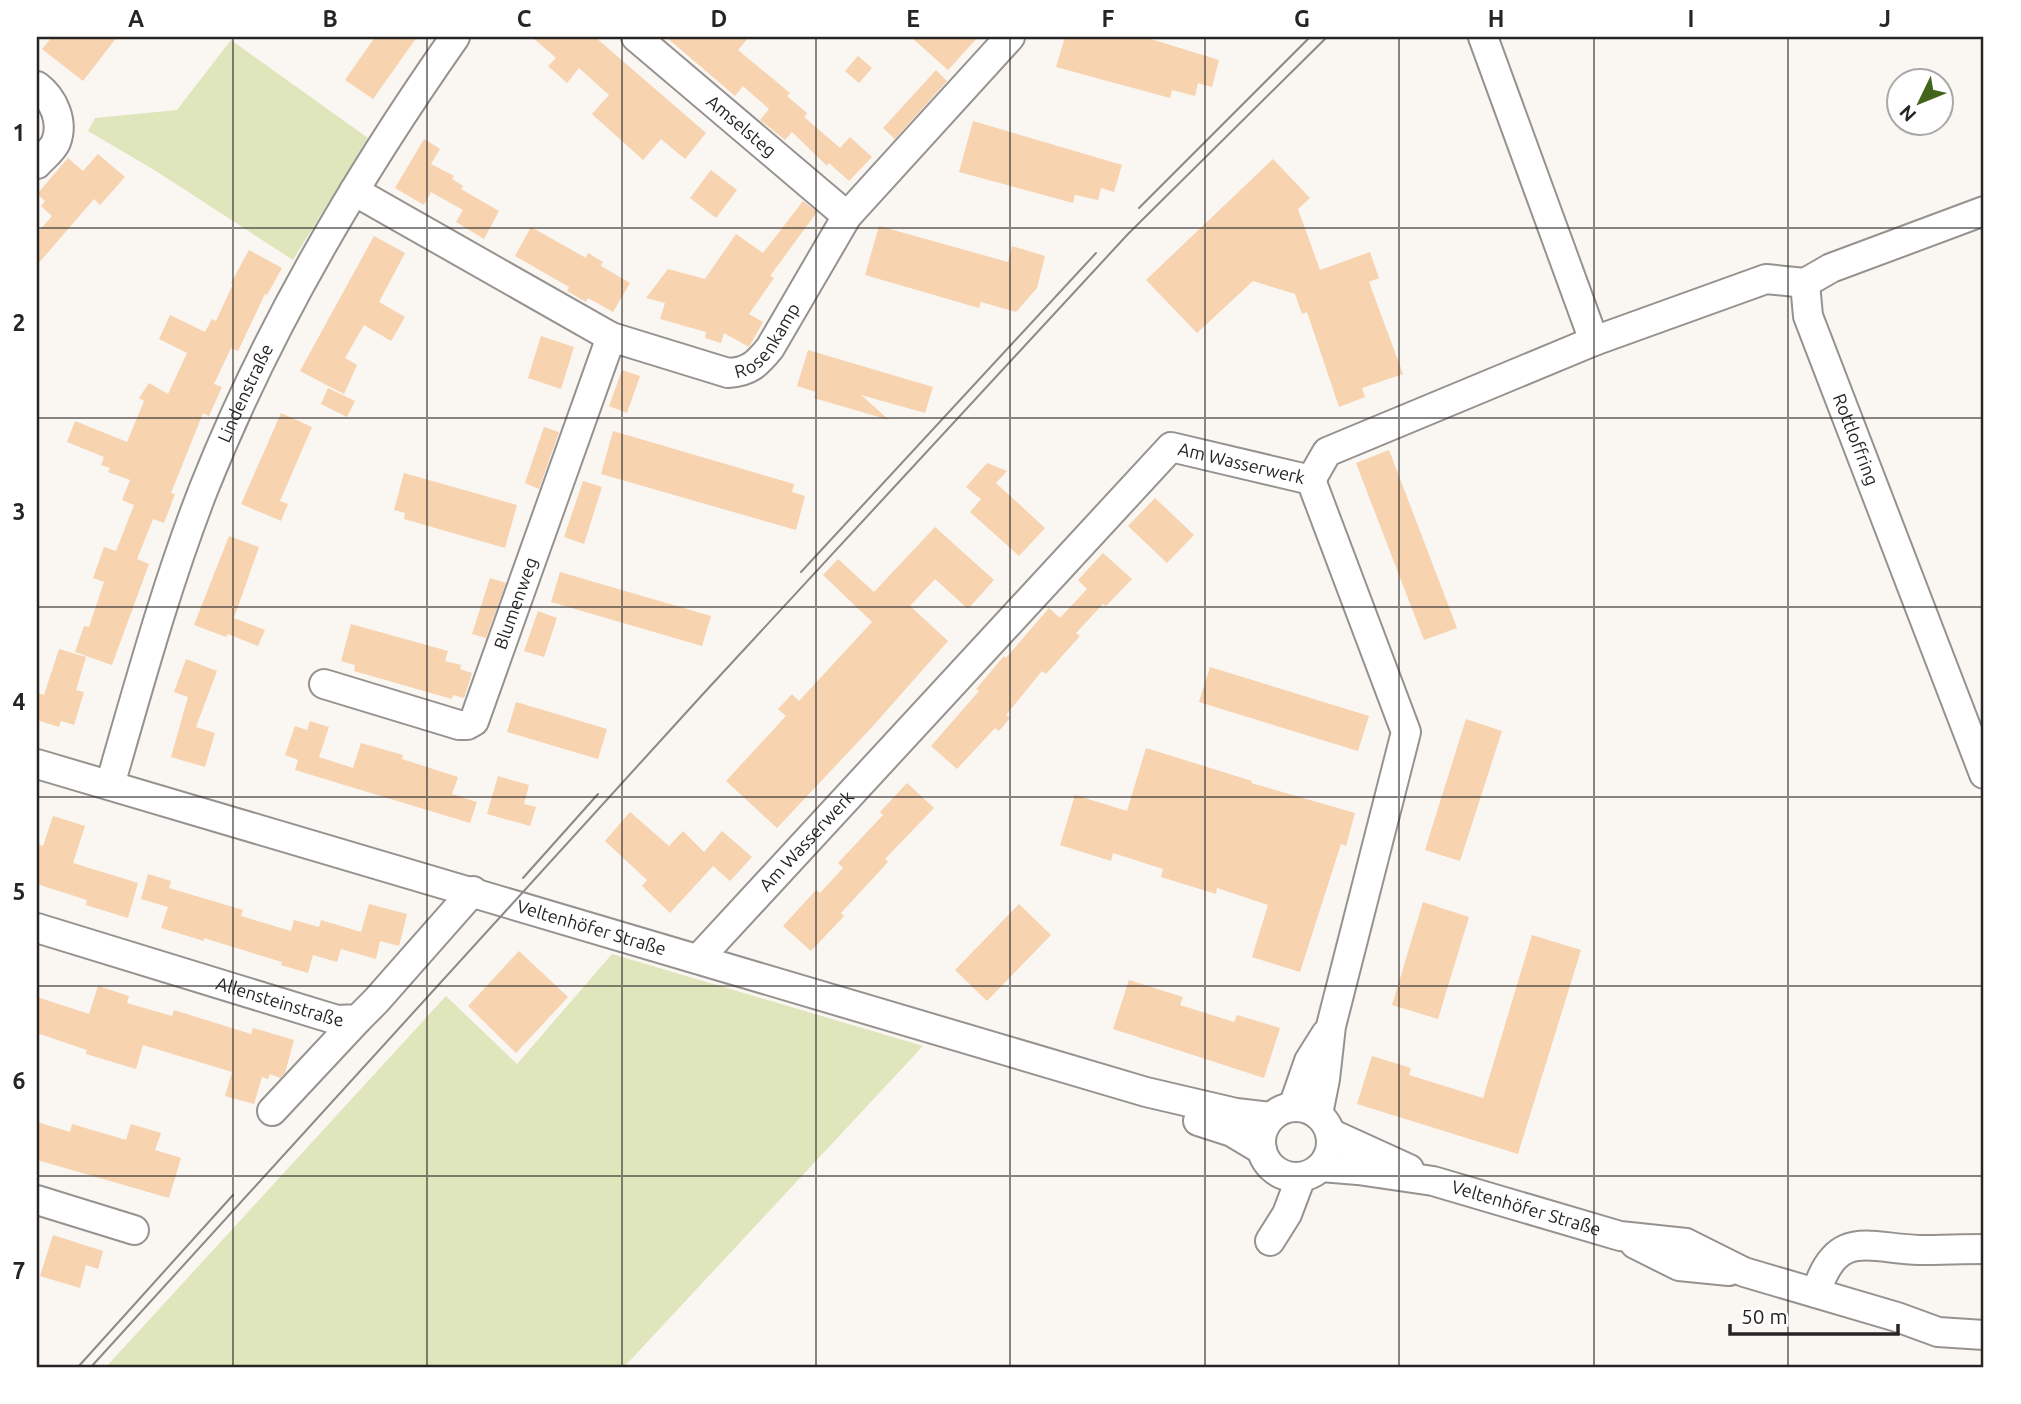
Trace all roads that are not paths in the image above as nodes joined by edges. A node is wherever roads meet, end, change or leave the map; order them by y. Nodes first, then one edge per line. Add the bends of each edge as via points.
1 (455, 37) edge
2 (636, 37) edge
3 (1010, 37) edge
4 (1483, 37) edge
5 (37, 86) edge
6 (37, 164) edge
7 (346, 193) junction
8 (1984, 211) edge
9 (847, 216) junction
10 (1805, 284) junction
11 (611, 337) junction
12 (1594, 341) junction
13 (1311, 481) junction
14 (324, 684) dead end
15 (37, 764) edge
16 (1984, 774) edge
17 (110, 785) junction
18 (473, 891) junction
19 (37, 928) edge
20 (699, 958) junction
21 (358, 1019) junction
22 (1146, 1092) junction
23 (272, 1111) dead end
24 (1303, 1118) junction
25 (1289, 1166) junction
26 (1433, 1181) junction
27 (37, 1200) edge
28 (134, 1230) dead end
29 (1984, 1248) edge
30 (1816, 1293) junction
31 (1984, 1315) edge
32 (1897, 1317) junction
33 (1984, 1335) edge

1 - 7 street, Lindenstraße
2 - 9 street, Amselsteg
3 - 9 street, Rosenkamp
4 - 12 street
5 - 6 street via 48,95 58,118 56,143
7 - 11 street, Rosenkamp
7 - 17 street, Lindenstraße via 262,357 204,488 149,646
8 - 10 street via 1831,268
9 - 11 street, Rosenkamp via 755,366 728,373
10 - 12 street via 1766,279
10 - 16 street, Rottloffring via 1808,316
11 - 14 street, Blumenweg via 474,721 459,725
12 - 13 street via 1327,452
13 - 20 street, Am Wasserwerk via 1171,447
13 - 24 street, Am Wasserwerk via 1406,732 1331,1026 1325,1079
15 - 17 street, Veltenhöfer Straße
17 - 18 street, Veltenhöfer Straße
18 - 20 street, Veltenhöfer Straße
18 - 21 street, Allensteinstraße
19 - 21 street, Allensteinstraße via 337,1020
20 - 22 street, Veltenhöfer Straße
21 - 23 street
22 - 24 street, Veltenhöfer Straße via 1236,1113
22 - 25 street, Veltenhöfer Straße via 1203,1124 1232,1132
24 - 25 street via 1264,1127 1261,1138
24 - 25 street via 1331,1145 1328,1157
24 - 26 street, Veltenhöfer Straße
25 - 26 street, Veltenhöfer Straße
26 - 30 street, Veltenhöfer Straße via 1620,1236 1686,1243 1744,1272
27 - 28 street
29 - 30 street via 1918,1250 1857,1244 1838,1253
30 - 32 street, Veltenhöfer Straße
31 - 32 street, Veltenhöfer Straße
32 - 33 street, Veltenhöfer Straße via 1938,1332

